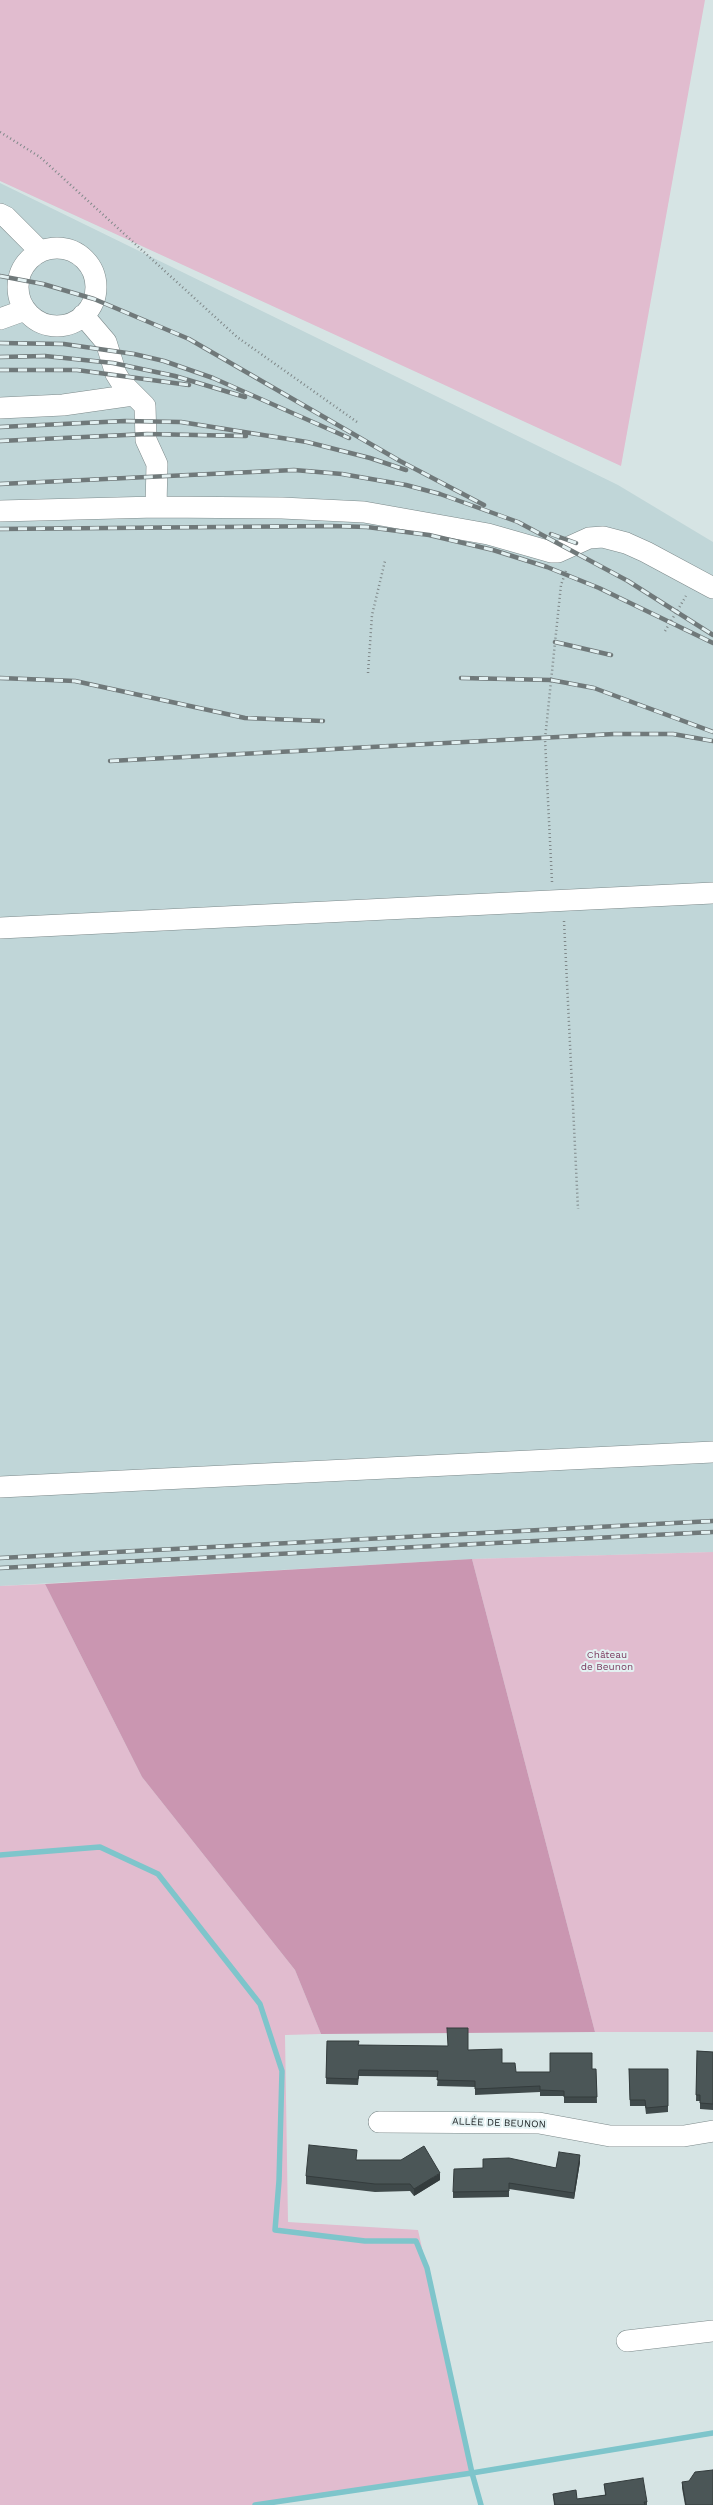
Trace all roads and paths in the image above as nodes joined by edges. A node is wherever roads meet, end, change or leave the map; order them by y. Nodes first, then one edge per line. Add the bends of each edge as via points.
1 (0, 132) edge
2 (0, 214) edge
3 (40, 251) junction
4 (25, 310) junction
5 (83, 315) junction
6 (0, 319) edge
7 (133, 396) junction
8 (0, 408) edge
9 (356, 422) dead end
10 (156, 506) junction
11 (0, 511) edge
12 (561, 550) junction
13 (384, 561) dead end
14 (704, 584) edge
15 (665, 631) dead end
16 (368, 673) dead end
17 (713, 893) edge
18 (558, 900) junction
19 (0, 928) edge
20 (578, 1209) dead end
21 (713, 1452) edge
22 (0, 1487) edge
23 (379, 2122) dead end
24 (713, 2131) edge
25 (713, 2331) edge
26 (627, 2341) dead end

1 - 9 path via 40,157 237,336
2 - 3 street
3 - 4 street via 22,267 18,280 20,300
3 - 5 street via 65,248 77,253 87,262 96,286 94,299
4 - 5 street via 47,325 60,326 73,322
4 - 6 street
5 - 7 street via 106,342 116,374
7 - 8 street via 63,405
7 - 10 street via 144,406 146,440 157,464
10 - 11 street
10 - 12 street via 364,512 488,534 544,551
12 - 14 street via 589,538 613,539 646,552
12 - 18 path via 571,557 560,585 545,739
13 - 16 path via 372,615
14 - 15 path
17 - 18 street
18 - 19 street
18 - 20 path
21 - 22 street
23 - 24 street, ALLÉE DE BEUNON via 539,2123 610,2136 684,2136
25 - 26 street

